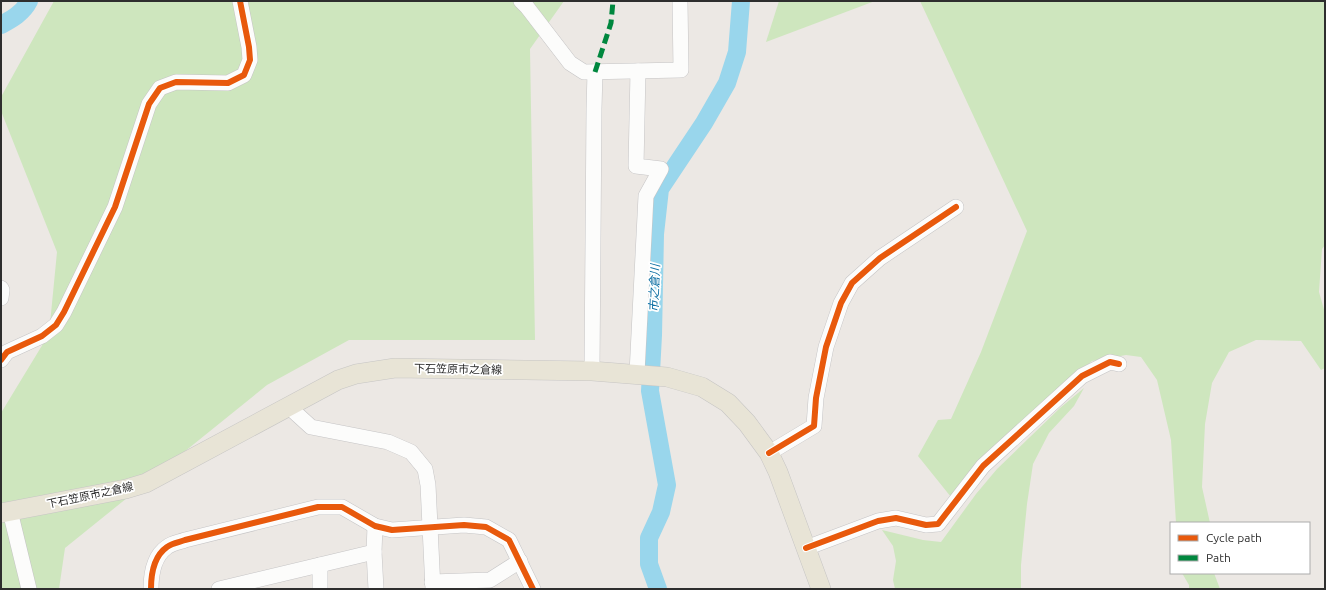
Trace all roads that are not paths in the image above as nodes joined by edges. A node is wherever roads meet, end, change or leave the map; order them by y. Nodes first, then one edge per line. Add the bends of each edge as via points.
1 (240, 1) edge
2 (521, 1) edge
3 (680, 1) edge
4 (638, 71) junction
5 (595, 72) junction
6 (956, 207) dead end
7 (1, 288) edge
8 (1, 298) edge
9 (1, 360) edge
10 (1119, 364) dead end
11 (592, 371) junction
12 (637, 374) junction
13 (288, 406) junction
14 (769, 453) junction
15 (5, 512) edge
16 (375, 526) junction
17 (429, 528) junction
18 (806, 548) junction
19 (374, 552) junction
20 (520, 561) junction
21 (320, 565) junction
22 (265, 583) edge
23 (490, 585) edge
24 (432, 586) edge
25 (29, 589) edge
26 (151, 589) edge
27 (219, 589) edge
28 (320, 589) edge
29 (376, 589) edge
30 (533, 589) edge
31 (822, 589) edge

1 - 9 street via 250,60 244,75 228,83 176,82 160,88 149,104 115,207 64,312 56,325 42,336 7,352
2 - 5 street via 570,63 584,72
3 - 4 street via 681,70
4 - 5 street
4 - 12 street via 636,166 661,169 646,196
5 - 11 street
6 - 14 street via 880,258 852,283 841,303 826,347 816,398 814,426
7 - 8 street
10 - 18 street via 1110,362 1082,376 983,466 938,524 926,525 896,518 878,521
11 - 12 main road, 下石笠原市之倉線
11 - 13 main road, 下石笠原市之倉線 via 395,368 356,374 338,380
12 - 14 main road, 下石笠原市之倉線 via 667,376 702,387 728,403 747,423
13 - 15 main road, 下石笠原市之倉線 via 146,483
13 - 17 street via 312,427 388,442 411,452 425,469
14 - 18 main road, 下石笠原市之倉線
15 - 25 street
16 - 17 street via 392,530
16 - 19 street
16 - 26 street via 342,507 318,507 185,540 168,546 158,557 151,575
17 - 20 street via 486,526 509,540
17 - 24 street
18 - 31 main road, 下石笠原市之倉線
19 - 21 street
19 - 29 street
20 - 23 street
20 - 30 street
21 - 22 street
21 - 28 street
22 - 27 street
23 - 24 street

